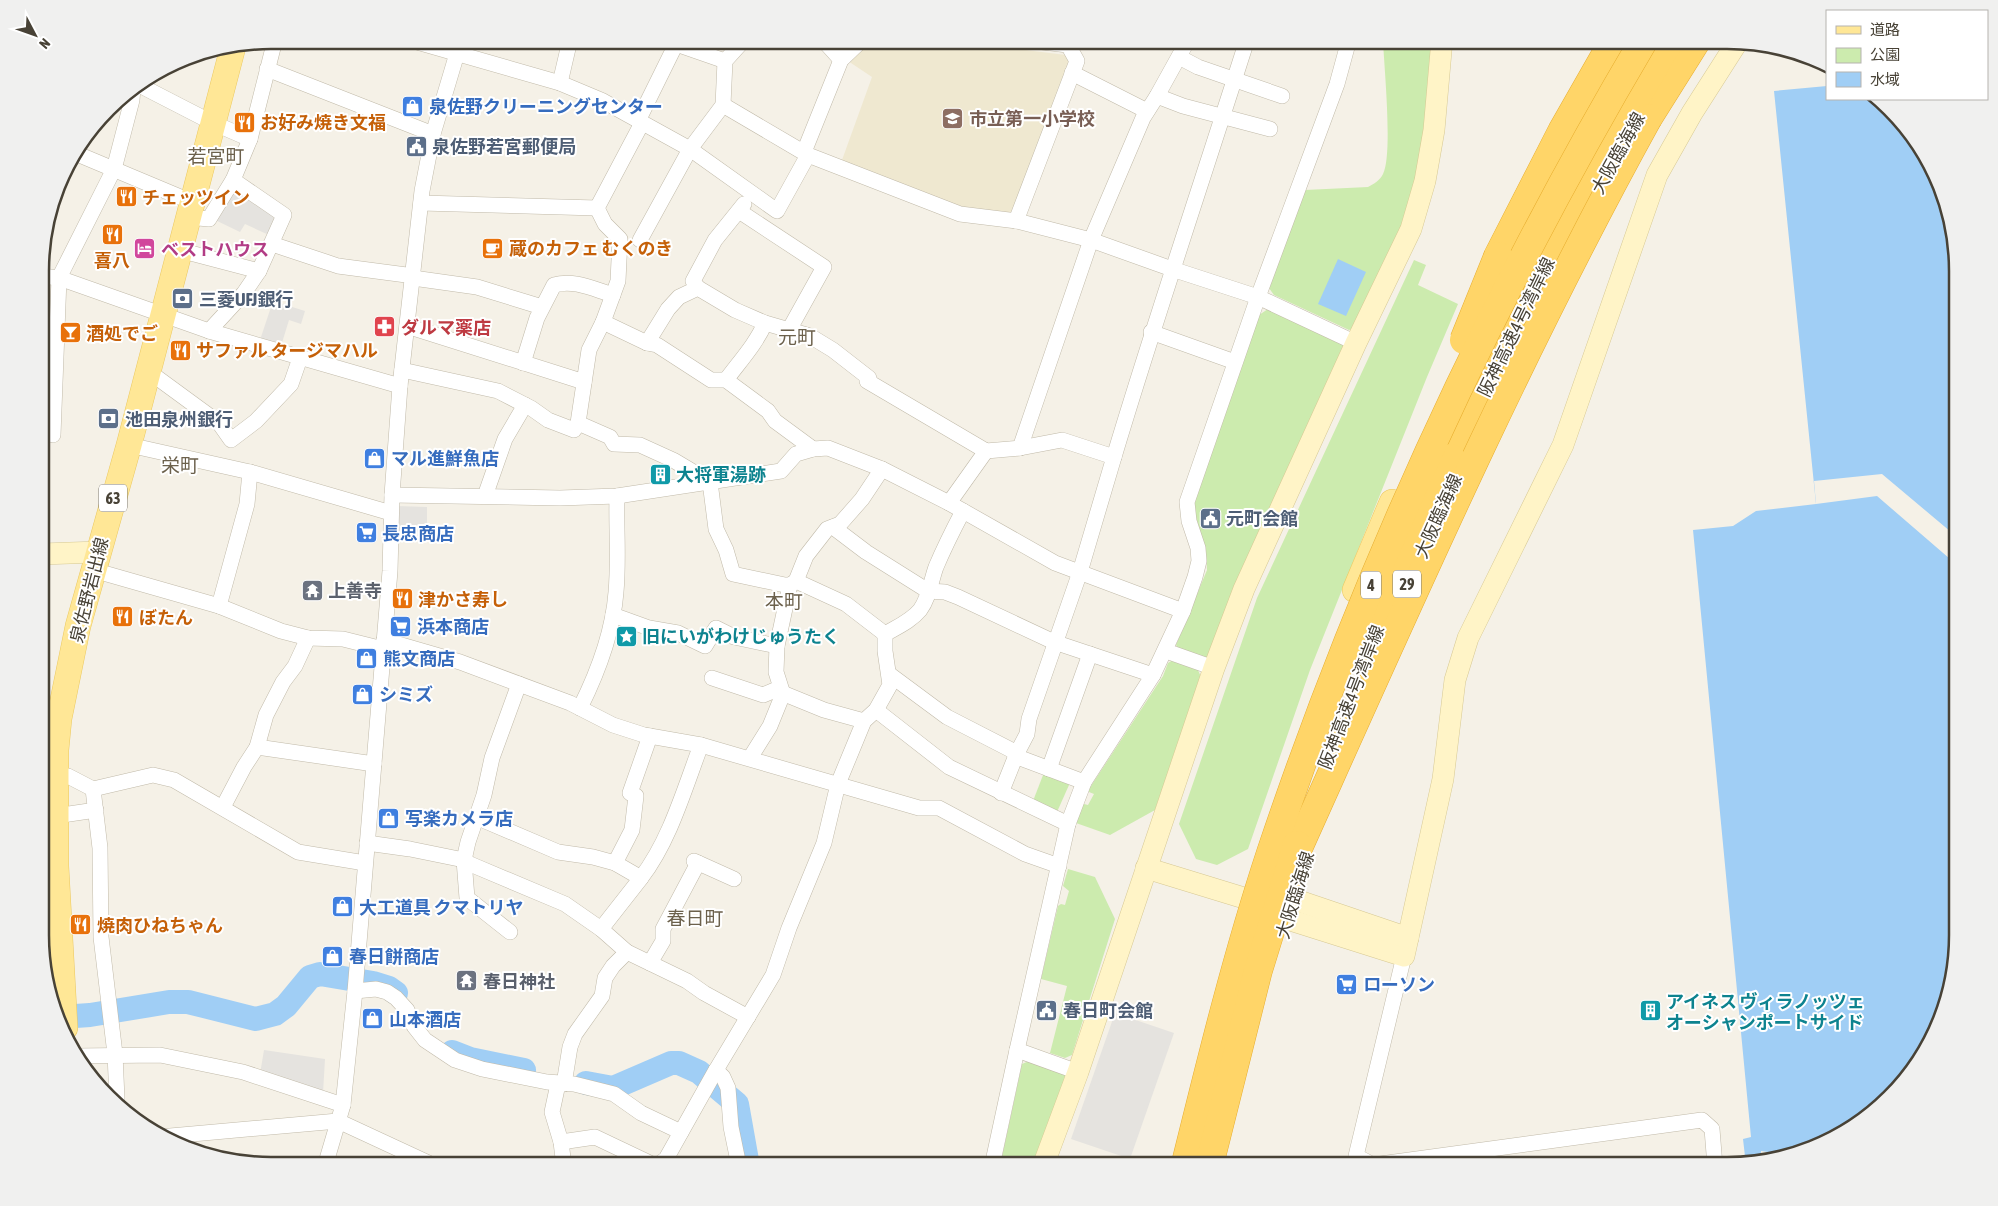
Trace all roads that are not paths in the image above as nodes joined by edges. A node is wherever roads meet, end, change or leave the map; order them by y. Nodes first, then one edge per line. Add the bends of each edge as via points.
1 (273, 49) edge
2 (458, 49) edge
3 (465, 49) edge
4 (568, 49) edge
5 (669, 49) edge
6 (692, 49) edge
7 (736, 49) edge
8 (831, 49) edge
9 (853, 49) edge
10 (1070, 49) edge
11 (1183, 49) edge
12 (1244, 49) edge
13 (1343, 49) edge
14 (1441, 49) edge
15 (1609, 49) edge
16 (1624, 49) edge
17 (1639, 49) edge
18 (1665, 49) edge
19 (1679, 49) edge
20 (1691, 49) edge
21 (1733, 49) edge
22 (232, 52) edge
23 (1179, 57) junction
24 (841, 60) junction
25 (725, 61) junction
26 (267, 69) junction
27 (1072, 73) junction
28 (1235, 79) junction
29 (560, 83) junction
30 (145, 88) edge
31 (1158, 96) junction
32 (1282, 96) dead end
33 (132, 97) edge
34 (723, 105) junction
35 (1147, 111) junction
36 (1223, 116) junction
37 (640, 122) junction
38 (213, 123) junction
39 (1270, 129) dead end
40 (433, 134) junction
41 (250, 139) junction
42 (690, 148) junction
43 (806, 154) junction
44 (80, 156) edge
45 (114, 169) junction
46 (233, 180) junction
47 (752, 193) junction
48 (421, 203) junction
49 (597, 208) junction
50 (190, 210) junction
51 (739, 212) junction
52 (1016, 222) junction
53 (640, 240) dead end
54 (1091, 240) junction
55 (272, 244) junction
56 (179, 250) junction
57 (1172, 269) junction
58 (259, 271) junction
59 (49, 277) edge
60 (413, 277) junction
61 (59, 278) junction
62 (698, 288) junction
63 (613, 295) junction
64 (1258, 297) junction
65 (542, 307) junction
66 (162, 315) junction
67 (603, 322) junction
68 (765, 323) junction
69 (407, 326) junction
70 (789, 330) junction
71 (209, 331) junction
72 (1151, 332) junction
73 (647, 343) junction
74 (1356, 343) junction
75 (300, 358) junction
76 (1236, 362) junction
77 (523, 363) junction
78 (402, 368) junction
79 (148, 371) junction
80 (726, 380) junction
81 (584, 382) junction
82 (400, 386) junction
83 (524, 405) junction
84 (578, 423) junction
85 (53, 435) dead end
86 (128, 445) junction
87 (1020, 448) junction
88 (813, 449) junction
89 (986, 451) junction
90 (1114, 457) junction
91 (882, 469) junction
92 (250, 472) junction
93 (710, 482) junction
94 (392, 494) junction
95 (485, 496) junction
96 (617, 496) junction
97 (949, 503) junction
98 (963, 511) junction
99 (391, 513) junction
100 (833, 527) junction
101 (1389, 540) junction
102 (49, 555) edge
103 (95, 561) junction
104 (1080, 572) junction
105 (793, 583) junction
106 (928, 591) junction
107 (219, 606) junction
108 (1183, 611) junction
109 (613, 615) junction
110 (885, 634) junction
111 (308, 638) junction
112 (1054, 642) junction
113 (384, 645) junction
114 (777, 646) junction
115 (1166, 651) junction
116 (1090, 654) junction
117 (1214, 668) junction
118 (889, 674) junction
119 (1153, 675) junction
120 (712, 678) dead end
121 (519, 684) junction
122 (784, 694) junction
123 (580, 708) junction
124 (876, 710) junction
125 (864, 721) junction
126 (650, 736) junction
127 (701, 745) junction
128 (257, 747) junction
129 (1016, 755) junction
130 (750, 758) junction
131 (374, 764) junction
132 (1049, 769) junction
133 (56, 778) junction
134 (1084, 782) junction
135 (838, 784) junction
136 (93, 789) junction
137 (1001, 793) junction
138 (223, 807) junction
139 (96, 810) junction
140 (476, 817) junction
141 (49, 818) edge
142 (1068, 824) junction
143 (367, 843) junction
144 (464, 860) junction
145 (1292, 862) junction
146 (365, 863) junction
147 (615, 863) junction
148 (1059, 866) junction
149 (1146, 868) junction
150 (641, 878) junction
151 (734, 880) dead end
152 (1244, 898) junction
153 (1290, 909) junction
154 (601, 929) junction
155 (510, 932) dead end
156 (52, 945) edge
157 (1406, 947) junction
158 (627, 952) junction
159 (650, 963) junction
160 (356, 984) junction
161 (64, 1015) edge
162 (748, 1017) junction
163 (1017, 1050) junction
164 (115, 1054) junction
165 (84, 1056) edge
166 (1078, 1072) junction
167 (712, 1077) junction
168 (563, 1080) junction
169 (117, 1095) edge
170 (343, 1105) junction
171 (338, 1121) junction
172 (681, 1132) junction
173 (176, 1136) edge
174 (561, 1142) junction
175 (328, 1157) edge
176 (416, 1157) edge
177 (563, 1157) edge
178 (636, 1157) edge
179 (667, 1157) edge
180 (737, 1157) edge
181 (994, 1157) edge
182 (1046, 1157) edge
183 (1174, 1157) edge
184 (1187, 1157) edge
185 (1210, 1157) edge
186 (1223, 1157) edge
187 (1356, 1157) edge
188 (1431, 1157) edge
189 (1715, 1157) edge

1 - 26 street
2 - 40 street
3 - 29 street
4 - 29 street
5 - 37 street
6 - 25 street
7 - 25 street
8 - 24 street
9 - 24 street
10 - 27 street via 1077,61
11 - 23 street
12 - 28 street
13 - 64 street via 1337,84
14 - 74 street via 1434,130 1425,181 1411,228
15 - 101 highway, bridge via 1562,131 1498,256 1417,458
16 - 152 main road via 1513,249 1377,535 1294,746
17 - 101 highway, 阪神高速4号湾岸線 / 4, bridge via 1526,253
18 - 145 highway, 阪神高速4号湾岸線 / 4, bridge via 1551,256 1443,476 1366,654 1327,756
19 - 153 main road, 大阪臨海線 / 29 via 1639,114 1572,238 1458,471 1377,660
20 - 145 highway, bridge via 1610,186 1521,361
21 - 157 street via 1658,175 1563,445 1468,638 1455,680 1443,779
22 - 38 main road, 泉佐野岩出線 / 63
23 - 28 street
23 - 31 street
24 - 43 street
25 - 34 street
26 - 40 street
26 - 41 street
27 - 35 street
27 - 52 street
28 - 32 street
28 - 36 street
29 - 37 street via 603,101
30 - 38 street
31 - 35 street
31 - 36 street
33 - 45 street
34 - 42 street
34 - 43 street
35 - 54 street
36 - 39 street
36 - 57 street
37 - 42 street
37 - 49 street
38 - 41 street
38 - 50 main road, 泉佐野岩出線 / 63
40 - 48 street
41 - 46 street
42 - 47 street
42 - 53 street
43 - 47 street via 776,211
43 - 52 street via 960,214
44 - 45 street
45 - 50 street
45 - 61 street
46 - 50 street via 209,219
46 - 55 street via 284,215
47 - 51 street
48 - 49 street
48 - 60 street
49 - 63 street via 605,224 620,239 618,280
50 - 56 main road, 泉佐野岩出線 / 63
51 - 62 street via 715,240 693,281
51 - 70 street via 824,267
52 - 54 street
54 - 57 street
54 - 87 street
55 - 58 street
55 - 60 street via 338,266
56 - 58 street
56 - 66 main road, 泉佐野岩出線 / 63
57 - 64 street
57 - 72 street
58 - 71 street via 244,293
59 - 61 street
60 - 65 street via 477,288
60 - 69 street
61 - 66 street
61 - 85 street
62 - 68 street
62 - 73 street via 679,297
63 - 65 street via 575,282 562,282 550,289
63 - 67 street
64 - 74 street
64 - 76 street
65 - 77 street
66 - 71 street
66 - 79 main road, 泉佐野岩出線 / 63
67 - 73 street
67 - 81 street via 590,350
68 - 70 street
68 - 80 street via 760,336
69 - 77 street
69 - 78 street
70 - 89 street via 810,336 833,350 868,379
71 - 75 street
72 - 76 street
72 - 90 street
73 - 80 street via 657,345 711,380
74 - 117 street via 1244,589
75 - 79 street via 291,384 231,440 219,423
75 - 82 street
76 - 108 street via 1187,502 1199,561
77 - 81 street
78 - 82 street
78 - 83 street via 498,391
79 - 86 main road, 泉佐野岩出線 / 63
80 - 88 street
81 - 84 street
82 - 94 street
83 - 84 street via 548,420 574,430
83 - 95 street via 505,440
84 - 93 street via 610,437 614,444 640,445
86 - 92 street
86 - 103 main road, 泉佐野岩出線 / 63
87 - 89 street
87 - 90 street via 1062,440
88 - 91 street via 828,448
88 - 93 street via 796,454 781,470
89 - 97 street
90 - 104 street
91 - 97 street
91 - 100 street via 862,499 840,524
92 - 99 street
92 - 107 street via 247,504
93 - 96 street
93 - 105 street via 716,530 734,574
94 - 95 street
94 - 99 street
95 - 96 street
96 - 109 street
97 - 98 street
98 - 104 street via 1056,563
98 - 106 street via 945,544
99 - 113 street
100 - 105 street via 827,529 806,556
100 - 106 street
101 - 184 highway, 阪神高速4号湾岸線 / 4, bridge via 1306,750 1270,855 1237,965
102 - 103 street
103 - 107 street
103 - 133 main road, 泉佐野岩出線 / 63 via 58,719
104 - 108 street
104 - 112 street
105 - 110 street via 846,604
105 - 114 street
106 - 110 street via 919,611
106 - 112 street via 958,597
107 - 111 street via 281,631
108 - 115 street
109 - 114 street via 649,628 678,633 705,646 716,628 734,637
109 - 123 street via 596,675
110 - 118 street
111 - 113 street
111 - 128 street via 266,715
112 - 116 street
112 - 129 street via 1027,734
113 - 121 street via 460,662
113 - 131 street
114 - 122 street via 776,672
115 - 117 street
115 - 119 street
116 - 119 street
116 - 132 street
117 - 149 street
118 - 124 street via 890,685
118 - 129 street via 946,717
119 - 134 street
120 - 122 street via 763,694 775,690
121 - 123 street
121 - 140 street via 492,758
122 - 125 street
122 - 130 street via 770,726
123 - 126 street via 613,725
124 - 125 street
124 - 137 street via 949,766
125 - 135 street
126 - 127 street
126 - 147 street via 630,793 636,796 632,830
127 - 130 street
127 - 150 street via 662,844
128 - 131 street
128 - 138 street
129 - 132 street
129 - 137 street
130 - 135 street
131 - 143 street
132 - 134 street
133 - 136 street via 68,776
133 - 141 main road, 泉佐野岩出線 / 63
134 - 142 street
135 - 148 street via 919,808 939,808 1025,854
135 - 162 street via 824,843 773,976
136 - 138 street via 153,775 174,780
136 - 139 street
137 - 142 street
138 - 146 street via 298,852
139 - 141 street
139 - 164 street via 100,848 101,937
140 - 144 street
140 - 147 street via 558,852
141 - 156 main road, 泉佐野岩出線 / 63 via 56,866
142 - 148 street
143 - 144 street
143 - 146 street
144 - 154 street via 566,904
144 - 155 street via 467,898
145 - 185 highway, 阪神高速4号湾岸線 / 4, bridge via 1255,980
146 - 160 street
147 - 150 street
148 - 163 street
149 - 152 street
149 - 166 street
150 - 154 street
151 - 159 street via 696,862 663,929 663,941
152 - 153 street
152 - 183 main road via 1224,961
153 - 157 street
153 - 186 main road, 大阪臨海線 / 29 via 1244,1070
154 - 158 street
156 - 161 main road, 泉佐野岩出線 / 63
157 - 187 street
158 - 159 street
158 - 168 street via 605,978 602,996 575,1034
159 - 162 street
160 - 168 street via 387,992 396,998 425,1040 455,1060 482,1069
160 - 170 street
162 - 167 street
163 - 166 street
163 - 181 street
164 - 165 street
164 - 169 street
164 - 170 street via 160,1055 243,1072
166 - 182 street
167 - 172 street
167 - 180 street via 723,1077 728,1088
168 - 172 street via 614,1094 640,1113
168 - 174 street via 553,1100 552,1112
170 - 171 street
171 - 173 street
171 - 175 street
171 - 176 street
172 - 179 street
174 - 177 street
174 - 178 street via 595,1138
188 - 189 street via 1702,1120 1712,1130

